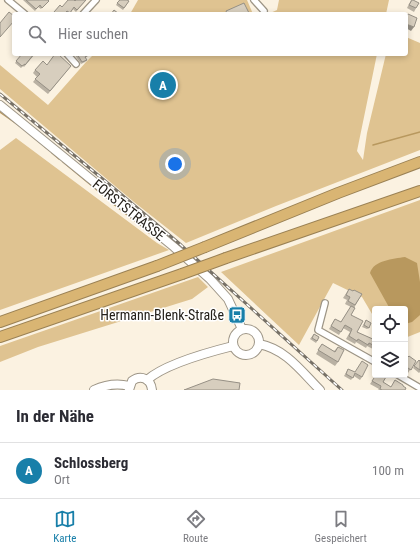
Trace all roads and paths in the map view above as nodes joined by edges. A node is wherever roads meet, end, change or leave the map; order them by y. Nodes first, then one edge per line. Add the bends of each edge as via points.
1 (8, 0) edge
2 (96, 0) edge
3 (254, 0) edge
4 (264, 11) dead end
5 (23, 12) edge
6 (85, 12) edge
7 (69, 56) edge
8 (76, 64) dead end
9 (0, 105) edge
10 (420, 162) edge
11 (420, 191) edge
12 (325, 303) dead end
13 (0, 322) edge
14 (242, 329) junction
15 (0, 337) edge
16 (259, 344) junction
17 (233, 346) junction
18 (372, 360) edge
19 (403, 378) edge
20 (147, 380) junction
21 (129, 388) edge
22 (420, 388) edge
23 (94, 390) edge
24 (152, 390) edge
25 (320, 390) edge

1 - 5 street
2 - 6 street
3 - 4 street
7 - 8 street
9 - 14 main road, FORSTSTRASSE via 210,279 228,299
10 - 13 highway, bridge via 157,266
11 - 15 highway, bridge
12 - 18 street via 318,330
14 - 16 main road via 255,332
14 - 17 main road via 235,334
16 - 17 main road via 254,353 245,356 236,352
16 - 25 main road via 285,356
17 - 20 main road via 170,366
19 - 22 street
20 - 21 main road via 136,378
20 - 24 main road
21 - 23 main road via 114,385

